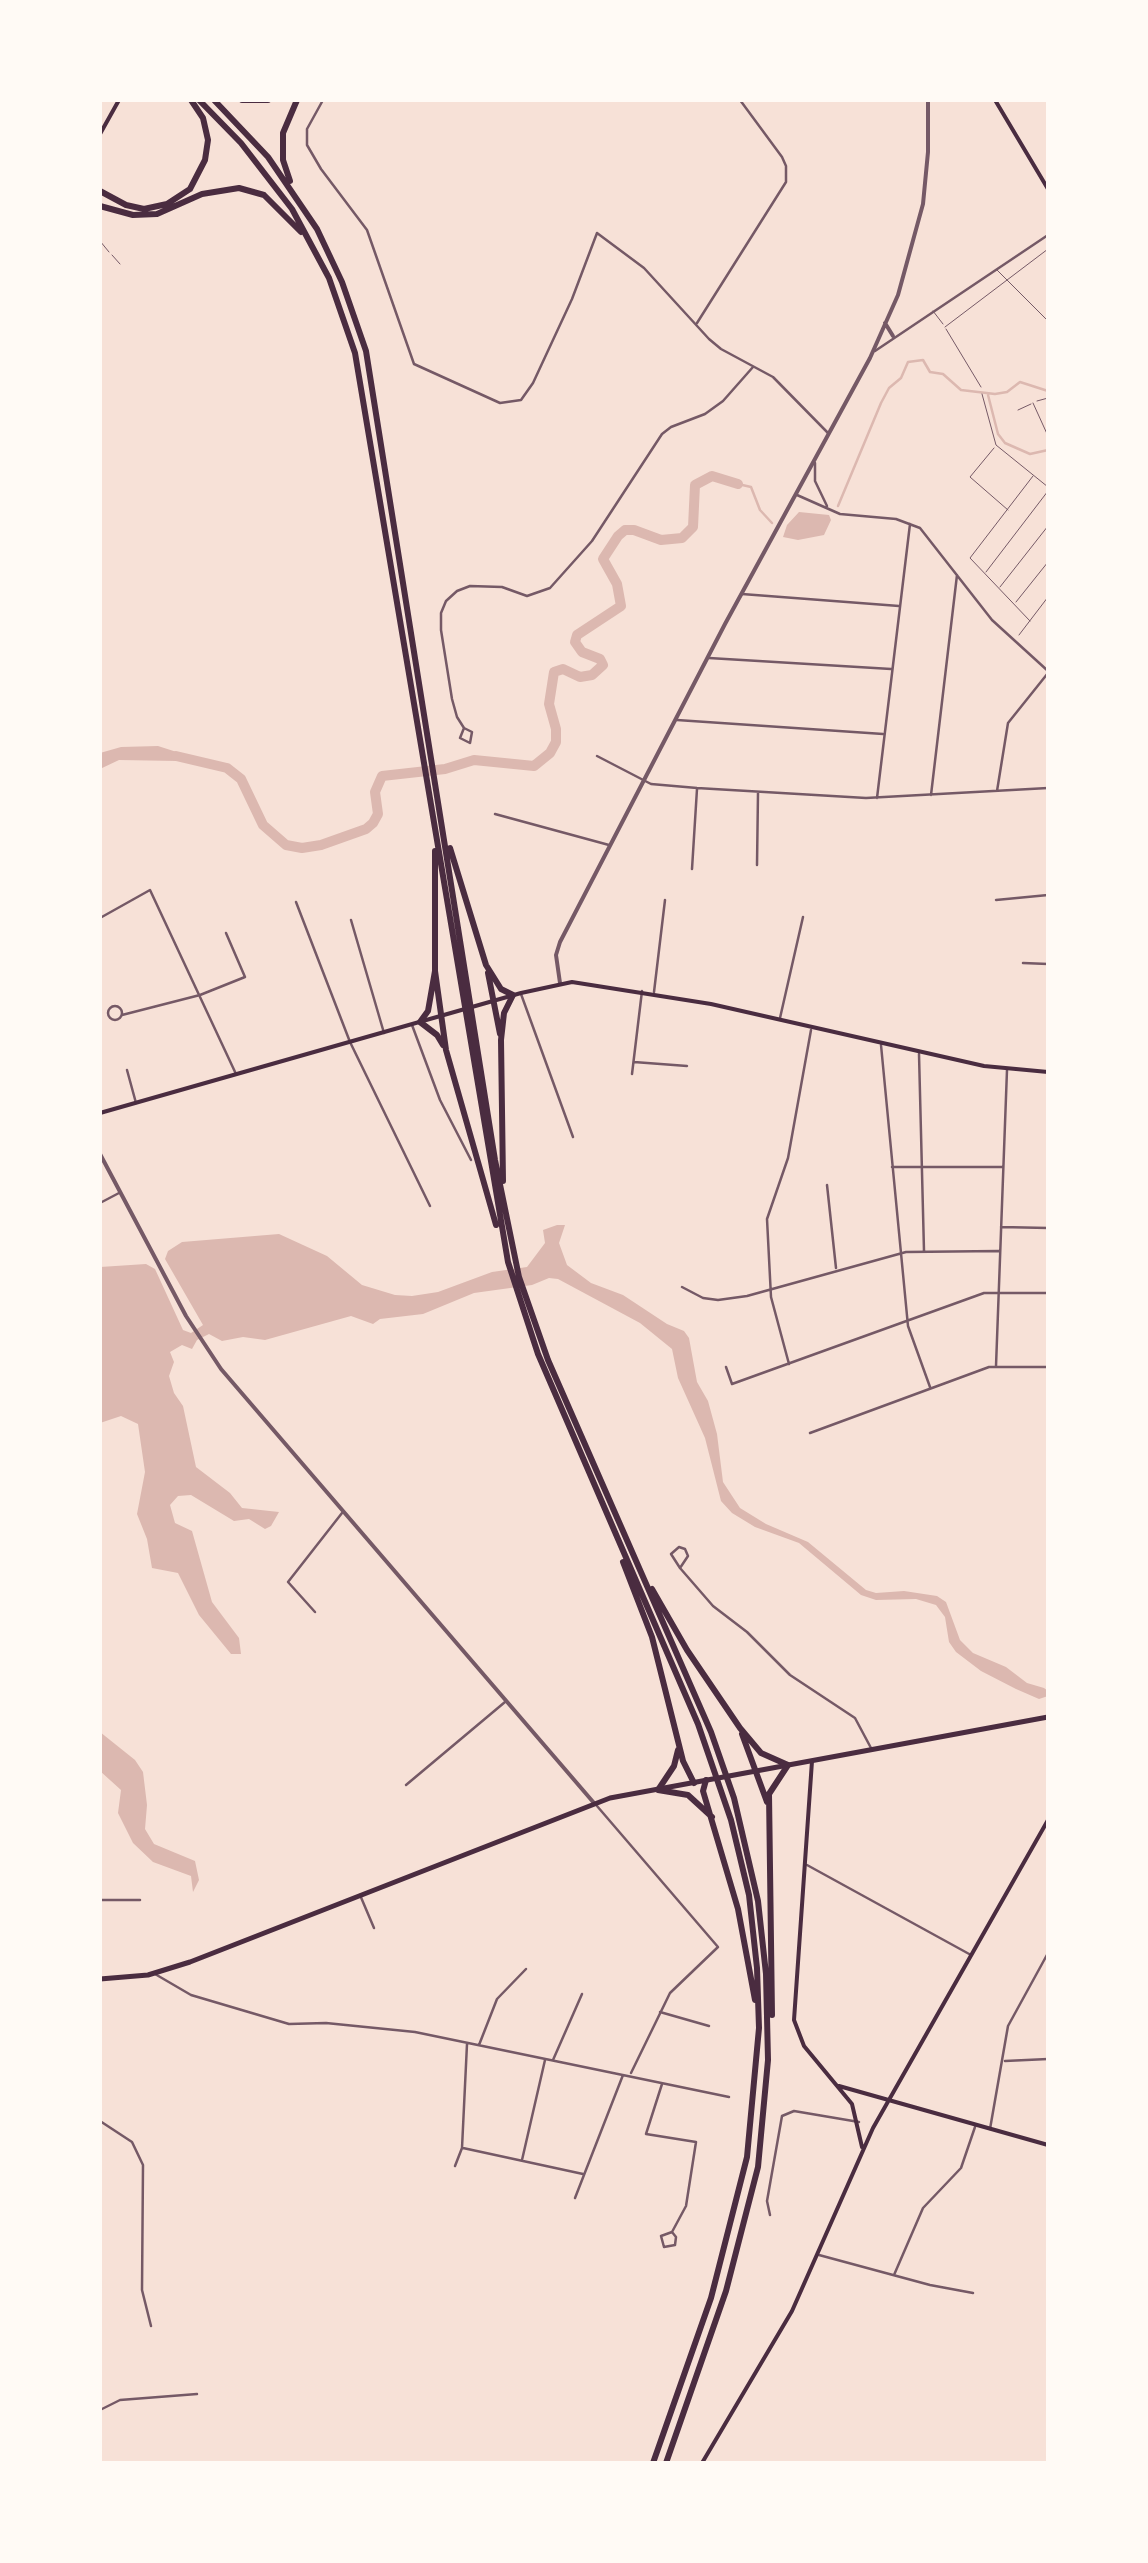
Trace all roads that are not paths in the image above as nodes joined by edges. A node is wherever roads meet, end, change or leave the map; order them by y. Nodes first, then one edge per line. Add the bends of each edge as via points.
1 (119, 100) edge
2 (191, 100) edge
3 (199, 100) edge
4 (214, 100) edge
5 (242, 100) edge
6 (268, 100) edge
7 (297, 100) edge
8 (323, 100) edge
9 (740, 100) edge
10 (928, 100) edge
11 (995, 100) edge
12 (100, 134) edge
13 (100, 189) edge
14 (1048, 189) edge
15 (296, 196) junction
16 (103, 206) edge
17 (1048, 235) edge
18 (100, 242) edge
19 (312, 244) junction
20 (1048, 249) edge
21 (120, 264) dead end
22 (996, 269) junction
23 (1008, 282) junction
24 (932, 310) junction
25 (1048, 320) edge
26 (884, 324) junction
27 (696, 325) junction
28 (944, 327) junction
29 (893, 336) junction
30 (870, 358) junction
31 (754, 366) junction
32 (980, 387) dead end
33 (982, 394) dead end
34 (1048, 398) edge
35 (1033, 403) junction
36 (1018, 410) dead end
37 (829, 434) junction
38 (1048, 436) edge
39 (996, 445) junction
40 (818, 454) junction
41 (1033, 476) junction
42 (1048, 487) edge
43 (796, 494) junction
44 (832, 510) junction
45 (1008, 510) junction
46 (910, 522) junction
47 (1048, 526) edge
48 (1042, 534) junction
49 (1048, 538) edge
50 (1048, 562) edge
51 (957, 574) junction
52 (984, 574) junction
53 (998, 590) junction
54 (741, 594) junction
55 (1048, 597) edge
56 (1014, 605) junction
57 (899, 606) junction
58 (1030, 621) junction
59 (1019, 635) dead end
60 (708, 658) junction
61 (891, 669) junction
62 (1048, 672) edge
63 (675, 720) junction
64 (464, 728) dead end
65 (883, 734) junction
66 (597, 756) dead end
67 (643, 780) junction
68 (697, 788) junction
69 (1048, 788) edge
70 (758, 791) junction
71 (997, 791) junction
72 (932, 795) junction
73 (877, 798) junction
74 (495, 814) dead end
75 (440, 831) junction
76 (609, 845) junction
77 (757, 866) dead end
78 (445, 868) junction
79 (692, 869) dead end
80 (1048, 896) edge
81 (666, 900) dead end
82 (996, 900) dead end
83 (296, 902) dead end
84 (803, 917) dead end
85 (100, 918) edge
86 (351, 920) dead end
87 (226, 933) dead end
88 (1023, 963) dead end
89 (486, 964) junction
90 (1048, 964) edge
91 (435, 971) junction
92 (560, 983) junction
93 (642, 991) junction
94 (654, 993) junction
95 (517, 994) junction
96 (200, 996) junction
97 (494, 1002) junction
98 (122, 1015) dead end
99 (441, 1016) junction
100 (780, 1019) junction
101 (416, 1023) junction
102 (812, 1027) junction
103 (471, 1030) junction
104 (384, 1032) junction
105 (501, 1040) junction
106 (350, 1042) junction
107 (881, 1043) junction
108 (446, 1050) junction
109 (919, 1052) junction
110 (632, 1062) junction
111 (686, 1066) dead end
112 (1006, 1068) junction
113 (127, 1070) dead end
114 (1048, 1072) edge
115 (236, 1074) junction
116 (632, 1074) dead end
117 (136, 1103) junction
118 (100, 1113) edge
119 (573, 1137) dead end
120 (100, 1154) edge
121 (471, 1160) dead end
122 (921, 1165) junction
123 (890, 1167) junction
124 (1002, 1168) junction
125 (827, 1185) dead end
126 (121, 1192) junction
127 (503, 1202) junction
128 (100, 1203) edge
129 (430, 1206) dead end
130 (1000, 1226) junction
131 (1048, 1228) edge
132 (504, 1244) junction
133 (924, 1251) junction
134 (999, 1251) junction
135 (900, 1254) junction
136 (511, 1261) junction
137 (836, 1271) junction
138 (682, 1287) dead end
139 (770, 1290) junction
140 (999, 1291) junction
141 (1048, 1293) edge
142 (520, 1294) junction
143 (908, 1321) junction
144 (789, 1365) junction
145 (996, 1366) junction
146 (726, 1367) dead end
147 (1048, 1367) edge
148 (930, 1388) junction
149 (810, 1433) dead end
150 (344, 1512) junction
151 (610, 1523) junction
152 (634, 1556) junction
153 (680, 1568) dead end
154 (315, 1612) dead end
155 (506, 1701) junction
156 (1048, 1716) edge
157 (740, 1728) junction
158 (679, 1746) junction
159 (872, 1750) junction
160 (716, 1757) junction
161 (812, 1761) junction
162 (788, 1765) junction
163 (755, 1771) junction
164 (706, 1780) junction
165 (694, 1783) junction
166 (406, 1785) dead end
167 (658, 1790) junction
168 (729, 1799) junction
169 (594, 1803) junction
170 (768, 1806) junction
171 (712, 1818) junction
172 (1048, 1820) edge
173 (806, 1864) junction
174 (360, 1894) junction
175 (100, 1900) edge
176 (140, 1900) dead end
177 (374, 1928) dead end
178 (1048, 1952) edge
179 (972, 1955) junction
180 (526, 1969) dead end
181 (154, 1973) junction
182 (100, 1979) edge
183 (582, 1994) dead end
184 (659, 2012) junction
185 (709, 2026) dead end
186 (468, 2042) junction
187 (479, 2045) junction
188 (545, 2059) junction
189 (1048, 2059) edge
190 (552, 2060) junction
191 (768, 2060) junction
192 (1004, 2061) junction
193 (757, 2071) junction
194 (624, 2074) junction
195 (630, 2075) junction
196 (662, 2082) junction
197 (840, 2086) junction
198 (729, 2097) dead end
199 (888, 2101) junction
200 (100, 2122) edge
201 (858, 2122) junction
202 (976, 2125) junction
203 (990, 2129) junction
204 (1048, 2145) edge
205 (462, 2148) junction
206 (862, 2152) junction
207 (522, 2160) junction
208 (455, 2166) dead end
209 (582, 2174) junction
210 (575, 2198) dead end
211 (770, 2216) dead end
212 (672, 2232) dead end
213 (818, 2255) junction
214 (894, 2275) junction
215 (972, 2293) dead end
216 (151, 2326) dead end
217 (196, 2394) dead end
218 (100, 2410) edge
219 (653, 2463) edge
220 (666, 2463) edge
221 (702, 2463) edge

1 - 12 main road
2 - 13 highway via 208,140 196,181 152,208 135,208
3 - 19 highway via 274,182
4 - 15 highway
5 - 6 highway
7 - 15 highway via 282,150
8 - 27 street via 307,129 307,145 367,230 410,358 428,372 500,403 521,400 597,233 644,268
9 - 27 street via 782,156 786,182
10 - 26 street via 920,222
11 - 14 main road
15 - 75 highway via 342,282 366,351
16 - 19 highway via 150,215 220,189 249,190 264,195
17 - 22 street
18 - 21 lane
19 - 75 highway via 346,323 362,383
20 - 23 lane
22 - 23 lane
22 - 24 street
23 - 25 lane
23 - 28 lane
24 - 28 lane
24 - 29 street
26 - 29 street
26 - 30 street
27 - 31 street via 721,349
28 - 32 lane
29 - 30 street
30 - 37 street
31 - 37 street
31 - 64 street via 706,414 662,434 592,541 550,588 527,596 470,586 446,601 441,630 452,699
33 - 39 lane
34 - 35 lane
35 - 36 lane
35 - 38 lane
37 - 40 street
39 - 41 lane
39 - 45 lane via 970,478
40 - 43 street
40 - 44 street via 815,481
41 - 42 lane
41 - 45 lane
42 - 52 lane
43 - 44 street
43 - 54 street
44 - 46 street
45 - 52 lane via 970,559
46 - 51 street via 928,534
46 - 57 street
47 - 48 lane
48 - 49 lane
48 - 53 lane
50 - 56 lane
51 - 62 street via 1004,633
51 - 72 street
52 - 53 lane
53 - 56 lane
54 - 57 street
54 - 60 street
55 - 58 lane
56 - 58 lane
57 - 61 street
58 - 59 lane
60 - 61 street
60 - 63 street
61 - 65 street
62 - 71 street via 1008,723
63 - 65 street
63 - 67 street
65 - 73 street
66 - 67 street
67 - 68 street
67 - 76 street
68 - 70 street
68 - 79 street
69 - 71 street
70 - 73 street
70 - 77 street
71 - 72 street
72 - 73 street
74 - 76 street
75 - 78 highway
75 - 78 highway
76 - 92 street via 560,942
78 - 89 highway via 464,894
78 - 91 highway via 435,896
78 - 103 highway
80 - 82 street
81 - 94 street
83 - 106 street
84 - 100 street
85 - 96 street via 150,890
86 - 104 street
87 - 96 street via 245,977
88 - 90 street
89 - 95 highway via 499,986
89 - 97 highway
91 - 99 highway
91 - 101 highway via 428,1011
92 - 93 main road
92 - 95 main road
93 - 94 main road
93 - 110 street
94 - 100 main road
95 - 97 main road
95 - 105 highway via 504,1013
95 - 119 street
96 - 98 street
96 - 115 street
97 - 99 main road
97 - 105 highway
99 - 101 main road
99 - 108 highway
100 - 102 main road
101 - 104 main road
101 - 108 highway via 437,1035
101 - 121 street via 440,1100
102 - 107 main road
102 - 139 street via 784,1173 767,1219
103 - 127 highway
103 - 132 highway
104 - 106 main road
105 - 127 highway
106 - 115 main road
106 - 129 street
107 - 109 main road
107 - 123 street
108 - 132 highway
109 - 112 main road
109 - 122 street
110 - 111 street
110 - 116 street
112 - 114 main road
112 - 124 street
113 - 117 street
115 - 117 main road
117 - 118 main road
120 - 126 street
122 - 123 street
122 - 124 street
122 - 133 street
123 - 135 street
124 - 130 street
125 - 137 street
126 - 128 street
126 - 150 street via 221,1369
127 - 136 highway
130 - 131 street
130 - 134 street
132 - 136 highway
133 - 134 street
133 - 135 street
134 - 140 street
135 - 137 street
135 - 143 street
136 - 142 highway
137 - 139 street
138 - 139 street via 713,1301
139 - 144 street
140 - 141 street
140 - 143 street
140 - 145 street
142 - 151 highway via 538,1354
142 - 152 highway
143 - 144 street
143 - 148 street
144 - 146 street via 732,1384
145 - 147 street
145 - 148 street
148 - 149 street
150 - 154 street via 288,1582
150 - 155 street
151 - 158 highway via 652,1636
151 - 160 highway
152 - 157 highway
152 - 160 highway
153 - 159 street via 776,1664 855,1718
155 - 166 street
155 - 169 street
156 - 159 main road
157 - 162 highway via 760,1753
157 - 163 highway
158 - 165 highway
158 - 167 highway
159 - 161 main road
160 - 168 highway
161 - 162 main road
161 - 173 main road
162 - 163 main road
162 - 170 highway via 772,1786
163 - 164 main road
163 - 170 highway
164 - 165 main road
164 - 171 highway
165 - 167 main road
167 - 169 main road
167 - 171 highway via 688,1795
168 - 191 highway via 751,1863 763,1937
168 - 193 highway via 753,1924
169 - 174 main road
169 - 184 street via 718,1947 677,1984
170 - 191 highway via 774,1963
171 - 193 highway via 752,1975
172 - 179 main road
173 - 179 street
173 - 197 main road via 796,2034
174 - 177 street
174 - 181 main road
175 - 176 street
178 - 192 street via 1012,2016
179 - 199 main road
180 - 187 street via 497,1999
181 - 182 main road
181 - 186 street via 191,1996 288,2024
183 - 190 street
184 - 185 street
184 - 195 street
186 - 187 street
186 - 205 street
187 - 188 street
188 - 190 street
188 - 207 street
189 - 192 street
190 - 194 street
191 - 220 highway via 747,2216
192 - 203 street
193 - 219 highway via 738,2198
194 - 195 street
194 - 209 street
195 - 196 street
196 - 198 street
196 - 212 street via 646,2134 696,2142 686,2206
197 - 199 main road
197 - 201 main road
199 - 202 main road
199 - 206 main road
200 - 216 street via 132,2142 144,2165 142,2290
201 - 206 main road
201 - 211 street via 794,2111 782,2116
202 - 203 main road
202 - 214 street via 961,2168 923,2208
203 - 204 main road
205 - 207 street
205 - 208 street
206 - 213 main road
207 - 209 street
209 - 210 street
213 - 214 street
213 - 221 main road
214 - 215 street
217 - 218 street via 120,2400

